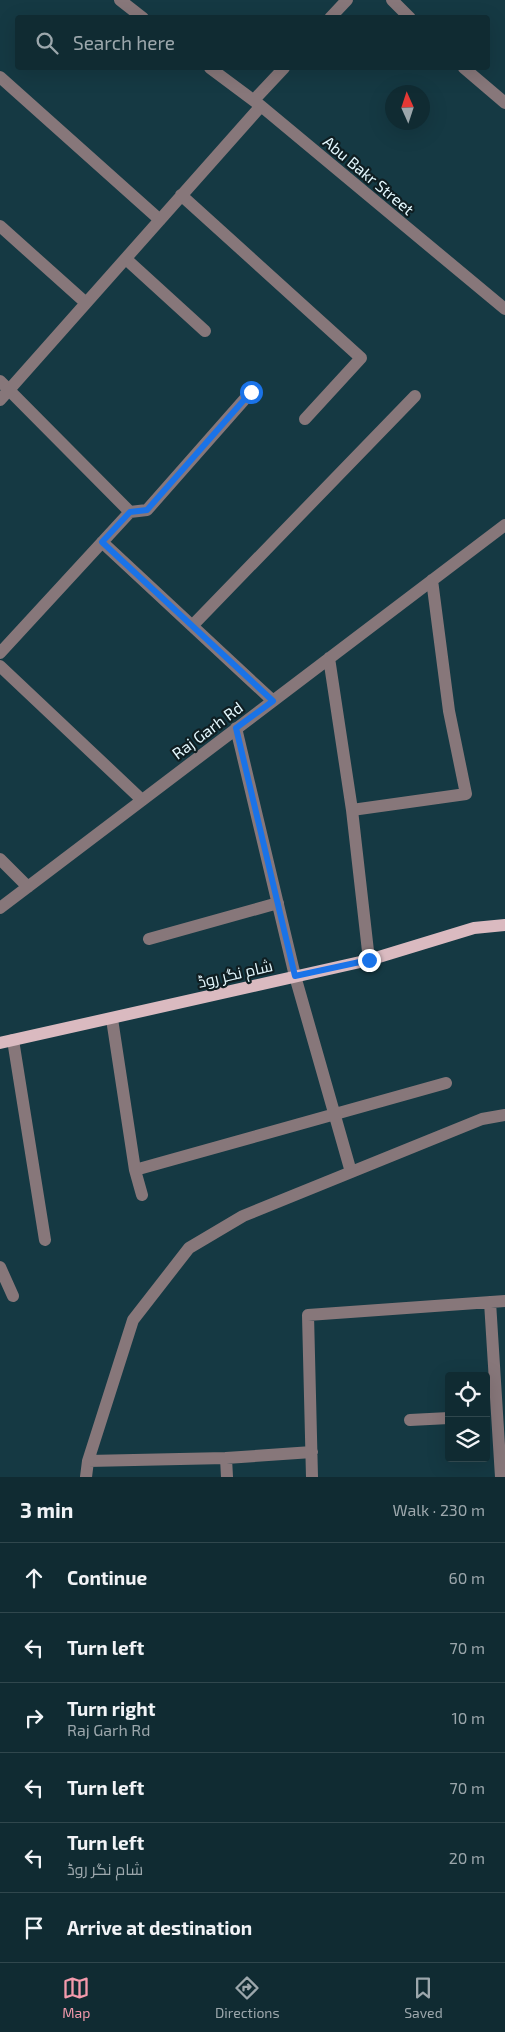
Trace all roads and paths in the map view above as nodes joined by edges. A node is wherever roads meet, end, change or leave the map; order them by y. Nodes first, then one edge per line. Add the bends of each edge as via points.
1 (120, 0) edge
2 (347, 0) edge
3 (392, 0) edge
4 (139, 15) edge
5 (333, 15) edge
6 (407, 15) edge
7 (213, 70) edge
8 (282, 70) edge
9 (466, 70) edge
10 (0, 77) edge
11 (257, 103) junction
12 (505, 103) edge
13 (181, 195) junction
14 (160, 220) junction
15 (0, 226) edge
16 (126, 258) junction
17 (86, 303) junction
18 (505, 309) edge
19 (205, 331) dead end
20 (4, 386) edge
21 (251, 392) dead end
22 (415, 396) dead end
23 (0, 400) edge
24 (305, 419) dead end
25 (130, 512) junction
26 (505, 525) edge
27 (102, 542) junction
28 (432, 580) junction
29 (192, 626) junction
30 (0, 653) edge
31 (329, 658) junction
32 (0, 666) edge
33 (273, 701) junction
34 (236, 728) junction
35 (142, 800) junction
36 (352, 810) junction
37 (0, 859) edge
38 (28, 886) junction
39 (278, 903) junction
40 (0, 908) edge
41 (505, 925) edge
42 (149, 939) dead end
43 (369, 960) junction
44 (295, 976) junction
45 (112, 1019) junction
46 (13, 1040) junction
47 (0, 1043) edge
48 (446, 1083) dead end
49 (335, 1115) junction
50 (505, 1115) edge
51 (135, 1170) junction
52 (351, 1172) junction
53 (142, 1195) dead end
54 (45, 1240) dead end
55 (0, 1268) edge
56 (13, 1296) dead end
57 (505, 1301) edge
58 (490, 1302) junction
59 (496, 1415) edge
60 (445, 1418) edge
61 (410, 1420) dead end
62 (312, 1452) junction
63 (226, 1458) junction
64 (88, 1462) junction
65 (86, 1477) edge
66 (227, 1477) edge
67 (312, 1477) edge
68 (501, 1477) edge

1 - 4 street
2 - 5 street
3 - 6 street
7 - 11 street, Abu Bakr Street
8 - 11 street
9 - 12 street
10 - 14 street
11 - 13 street
11 - 18 street, Abu Bakr Street
13 - 14 street
13 - 24 street via 361,358
14 - 16 street
15 - 17 street
16 - 17 street
16 - 19 street
17 - 20 street
20 - 23 street
20 - 25 street
21 - 25 street via 147,510
22 - 29 street
25 - 27 street
26 - 28 street, Raj Garh Rd
27 - 29 street
27 - 30 street
28 - 31 street, Raj Garh Rd
28 - 36 street via 449,711 466,794
29 - 33 street
31 - 33 street, Raj Garh Rd
31 - 36 street
32 - 35 street
33 - 34 street, Raj Garh Rd
34 - 35 street, Raj Garh Rd
34 - 39 street
35 - 38 street, Raj Garh Rd
36 - 43 street
37 - 38 street
38 - 40 street, Raj Garh Rd
39 - 42 street
39 - 44 street
41 - 43 main road, شام نگر روڈ via 474,928
43 - 44 main road, شام نگر روڈ
44 - 45 main road, شام نگر روڈ
44 - 49 street
45 - 46 main road, شام نگر روڈ
45 - 51 street
46 - 47 main road, شام نگر روڈ
46 - 54 street
48 - 49 street
49 - 51 street
49 - 52 street
50 - 52 street via 482,1119
51 - 53 street
52 - 64 street via 243,1216 189,1248 133,1320
55 - 56 street
57 - 58 street
58 - 59 street
58 - 62 street via 308,1315
59 - 68 street
60 - 61 street
62 - 63 street
62 - 67 street
63 - 64 street
63 - 66 street
64 - 65 street

